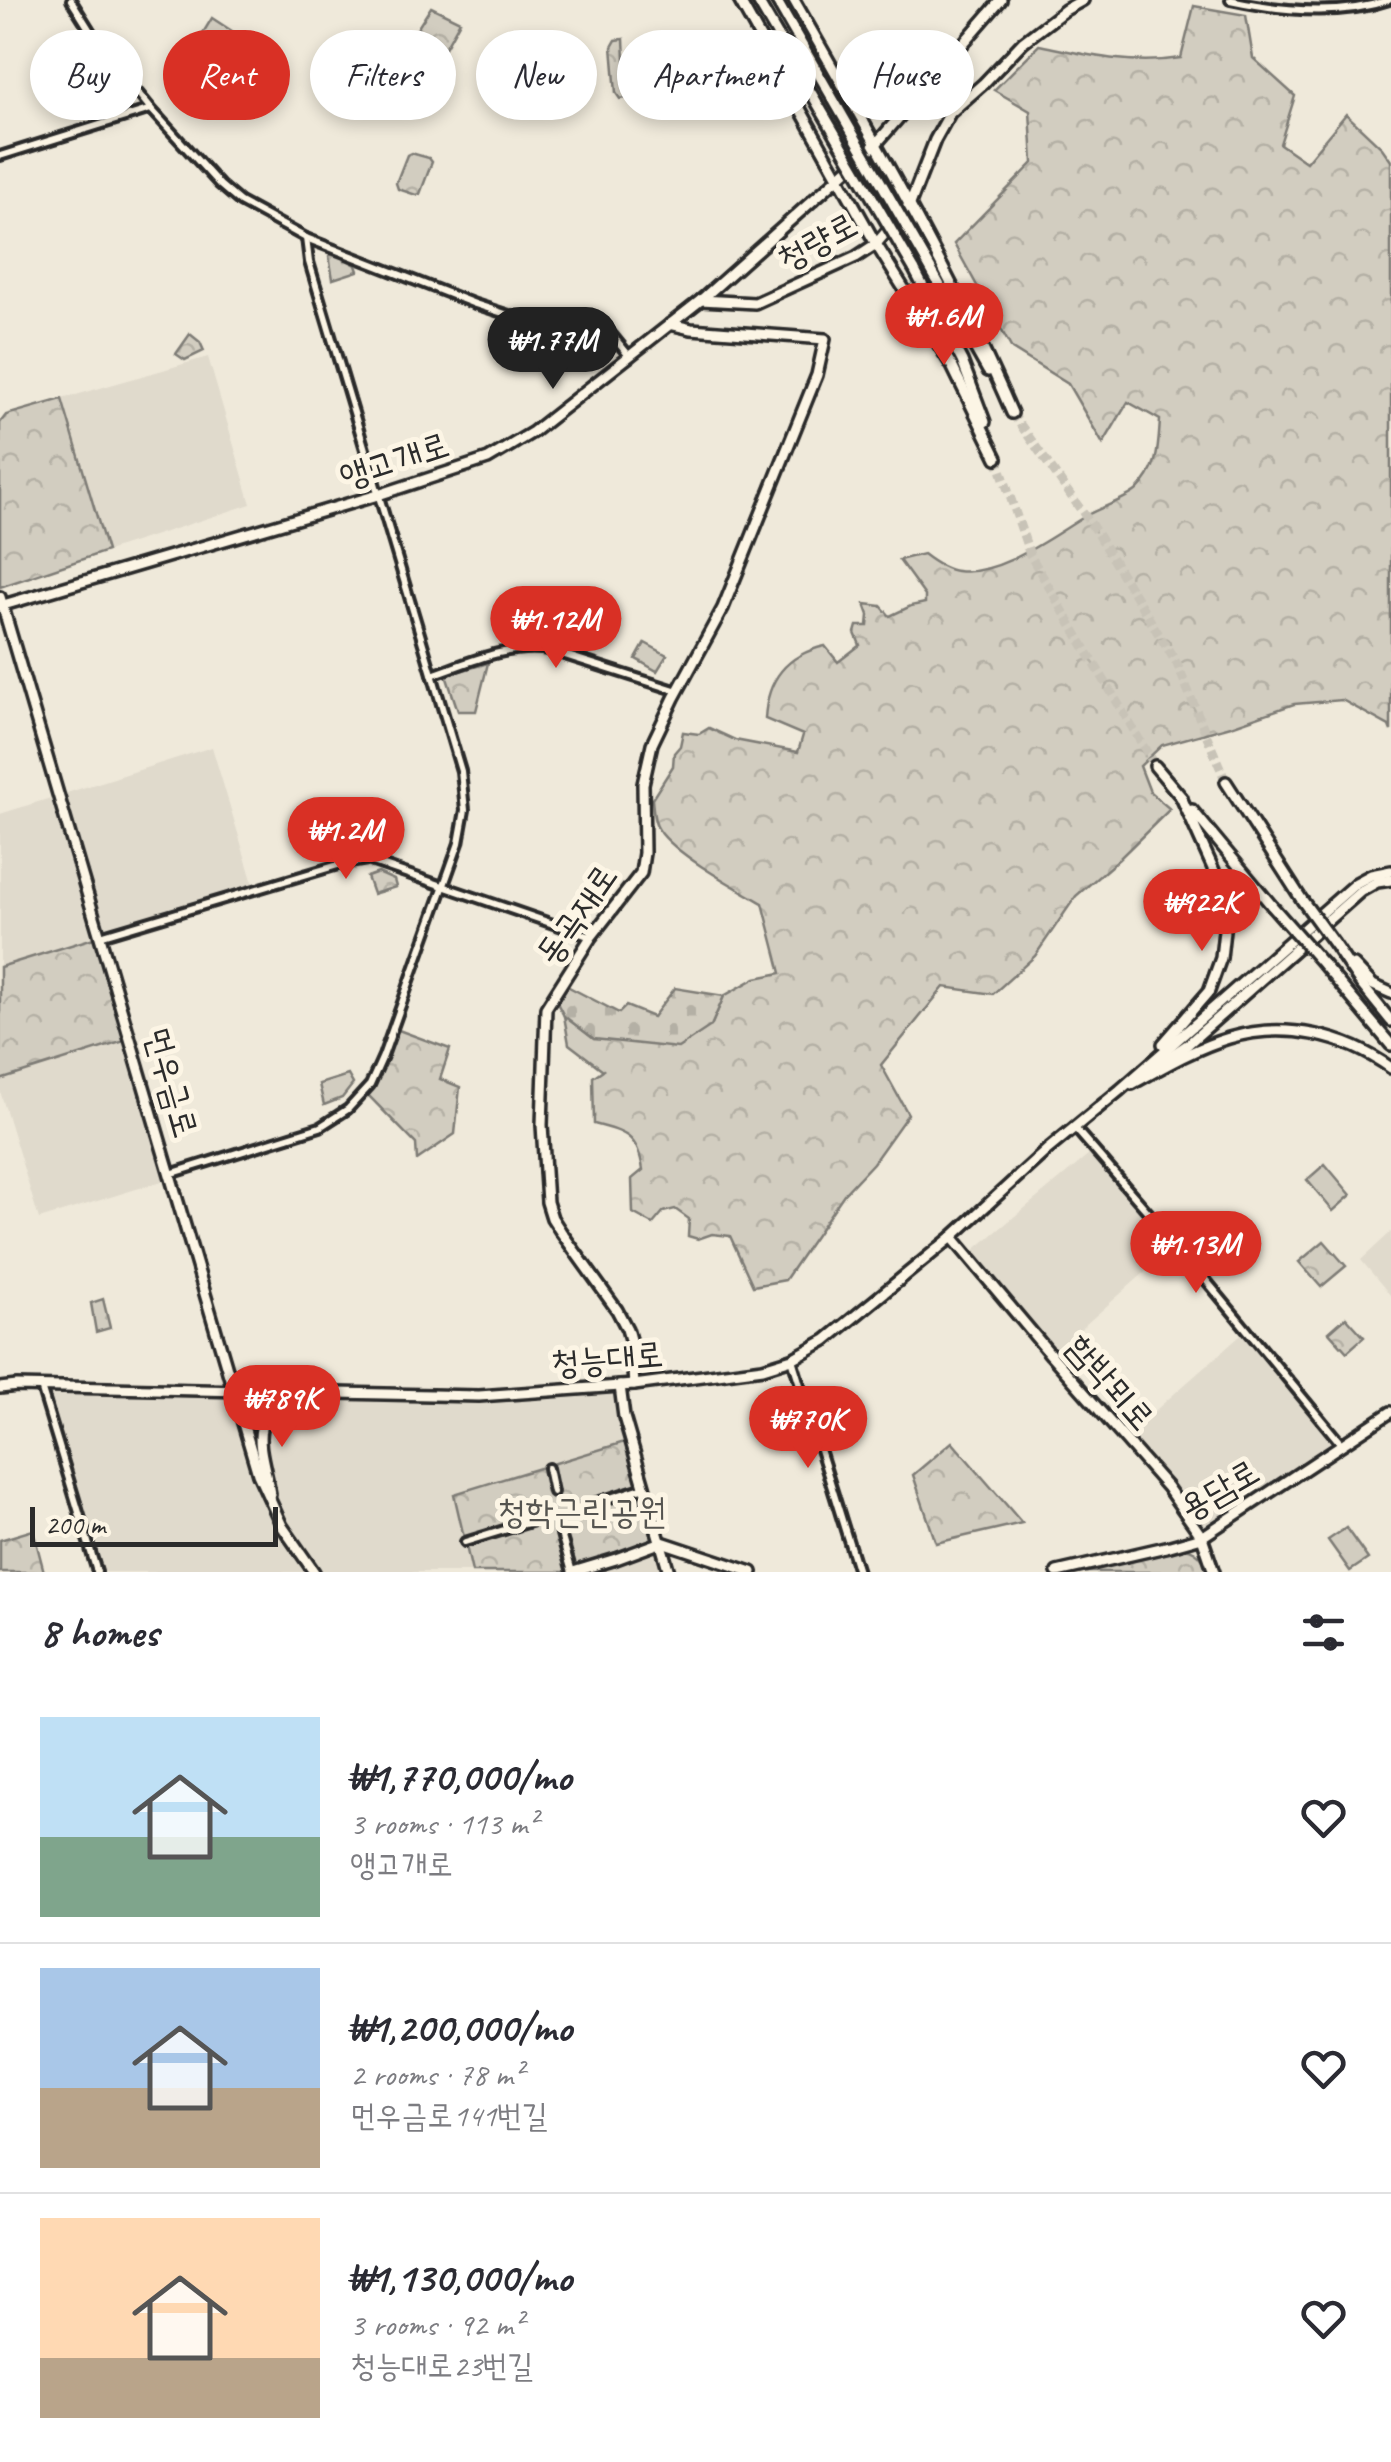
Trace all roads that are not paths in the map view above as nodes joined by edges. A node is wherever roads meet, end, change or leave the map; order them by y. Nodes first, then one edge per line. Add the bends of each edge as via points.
1 (71, 0) edge
2 (739, 0) edge
3 (757, 0) edge
4 (776, 0) edge
5 (794, 0) edge
6 (1000, 0) edge
7 (1084, 0) edge
8 (1230, 0) edge
9 (1389, 0) edge
10 (151, 110) junction
11 (876, 144) junction
12 (0, 156) edge
13 (839, 177) junction
14 (910, 204) junction
15 (306, 238) junction
16 (876, 244) junction
17 (701, 300) junction
18 (670, 324) junction
19 (630, 357) junction
20 (378, 495) junction
21 (1, 602) edge
22 (432, 676) junction
23 (678, 691) junction
24 (1155, 766) tunnel mouth
25 (1226, 782) tunnel mouth
26 (1181, 797) junction
27 (1391, 871) edge
28 (1391, 880) edge
29 (444, 886) junction
30 (100, 936) junction
31 (591, 937) junction
32 (1334, 944) junction
33 (1391, 993) edge
34 (1391, 1021) edge
35 (1391, 1045) edge
36 (1391, 1068) edge
37 (1120, 1090) junction
38 (1074, 1127) junction
39 (170, 1174) junction
40 (952, 1236) junction
41 (792, 1359) junction
42 (634, 1385) junction
43 (41, 1386) junction
44 (620, 1386) junction
45 (0, 1388) edge
46 (234, 1391) junction
47 (298, 1392) junction
48 (1391, 1412) edge
49 (1342, 1445) junction
50 (548, 1468) dead end
51 (645, 1487) junction
52 (552, 1492) dead end
53 (273, 1507) junction
54 (578, 1508) dead end
55 (537, 1520) dead end
56 (561, 1534) dead end
57 (1202, 1537) junction
58 (465, 1542) dead end
59 (662, 1542) junction
60 (97, 1572) edge
61 (314, 1572) edge
62 (572, 1572) edge
63 (669, 1572) edge
64 (752, 1572) edge
65 (858, 1572) edge
66 (1057, 1572) edge
67 (1214, 1572) edge

1 - 10 street
2 - 13 main road
3 - 16 main road, bridge via 914,269 971,381 996,458 952,366
4 - 14 main road, bridge via 1012,412
5 - 11 main road
6 - 11 main road, 앵고개로
7 - 14 main road, 청량로 via 1023,42 950,113
8 - 9 street via 1313,10
10 - 12 street
10 - 15 street via 240,202
11 - 13 main road, 앵고개로
11 - 14 main road
13 - 16 main road
13 - 17 main road, 앵고개로
14 - 16 main road, 청량로
15 - 19 street via 518,318 612,335
15 - 20 street
16 - 17 main road, 청량로 via 754,304
17 - 18 main road, 앵고개로
18 - 19 main road, 앵고개로
18 - 23 main road, 동곡재로 via 824,339 817,375 723,608
19 - 20 main road, 앵고개로 via 488,458
20 - 21 main road, 앵고개로
20 - 22 street
21 - 30 main road, 먼우금로
22 - 23 street via 496,652 532,648
22 - 29 street via 465,810
23 - 31 main road, 동곡재로 via 652,744 643,784 641,873
24 - 26 main road
25 - 32 main road, bridge
26 - 35 main road, bridge
26 - 37 main road via 1220,884 1222,958 1209,991
27 - 37 main road via 1356,883
28 - 37 main road via 1361,891 1187,1045
29 - 30 street via 367,860
29 - 31 street
29 - 39 street via 370,1085 320,1127
30 - 39 main road, 먼우금로
31 - 42 main road, 동곡재로 via 546,1008 544,1186 552,1218 627,1329
32 - 33 main road via 1373,986
32 - 34 main road
36 - 37 main road via 1323,1036 1274,1030 1230,1038
37 - 38 main road, 청능대로
38 - 40 main road, 청능대로
38 - 49 street
39 - 46 main road, 먼우금로
40 - 41 main road, 청능대로 via 826,1340
40 - 57 main road, 함박뫼로 via 1168,1487
41 - 42 main road, 청능대로
41 - 65 street
42 - 44 main road, 청능대로
43 - 45 main road, 청능대로
43 - 46 main road, 청능대로
43 - 60 street
44 - 47 main road, 청능대로 via 479,1396
44 - 51 main road
46 - 47 main road, 청능대로
46 - 53 main road, 먼우금로
47 - 53 main road via 273,1406 260,1426
48 - 49 main road, 용담로
49 - 57 main road, 용담로
50 - 52 street
51 - 54 street
51 - 59 main road
53 - 61 main road, 먼우금로
55 - 58 street
56 - 62 street
57 - 66 main road, 용담로
57 - 67 main road, 함박뫼로
59 - 62 main road
59 - 63 main road
59 - 64 main road

